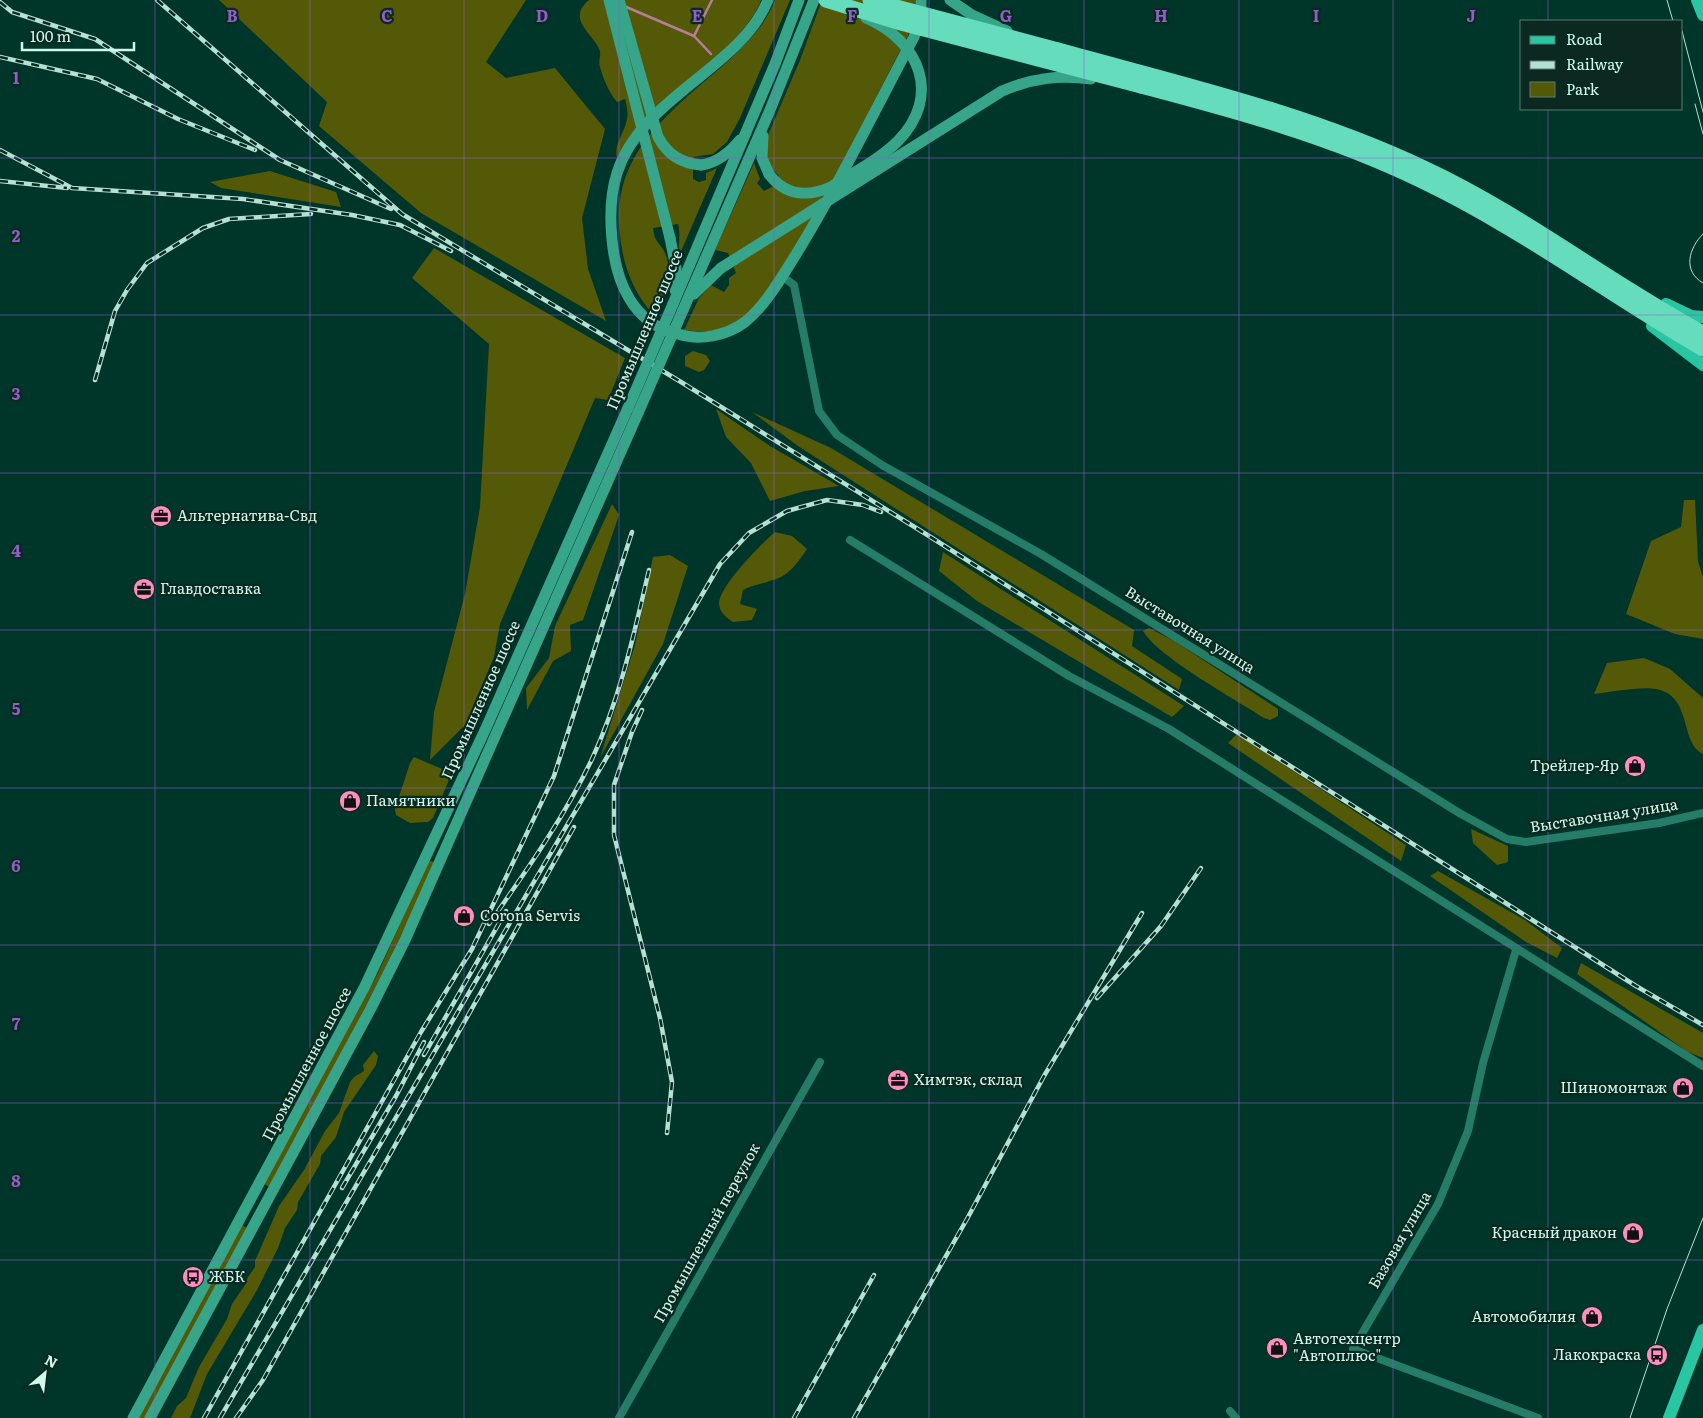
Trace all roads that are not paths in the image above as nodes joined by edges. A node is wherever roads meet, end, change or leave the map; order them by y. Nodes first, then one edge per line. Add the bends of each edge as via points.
1 (609, 0) edge
2 (619, 0) edge
3 (768, 0) edge
4 (799, 0) edge
5 (818, 0) edge
6 (870, 0) edge
7 (921, 0) edge
8 (950, 0) edge
9 (1697, 0) edge
10 (1703, 15) edge
11 (1058, 50) junction
12 (1141, 86) junction
13 (770, 110) junction
14 (748, 128) junction
15 (1466, 204) junction
16 (1499, 206) junction
17 (782, 276) junction
18 (673, 304) junction
19 (683, 310) junction
20 (1703, 317) edge
21 (1703, 333) edge
22 (1703, 349) edge
23 (1703, 365) edge
24 (633, 411) junction
25 (850, 540) dead end
26 (1703, 814) edge
27 (433, 838) junction
28 (447, 845) junction
29 (1516, 950) junction
30 (820, 1062) dead end
31 (1703, 1066) edge
32 (246, 1208) junction
33 (260, 1215) junction
34 (1703, 1330) edge
35 (1230, 1411) dead end
36 (133, 1418) edge
37 (150, 1418) edge
38 (619, 1418) edge
39 (1236, 1418) edge
40 (1538, 1418) edge
41 (1669, 1418) edge

1 - 18 main road, bridge via 670,238 676,268
2 - 14 main road, bridge via 658,137 669,152 677,158 708,164 724,156
3 - 17 main road via 746,33 664,106 634,139 618,171 610,214 619,271 628,297 642,315 670,332 696,338 732,329 752,316
4 - 14 main road, Промышленное шоссе
5 - 12 highway, bridge
5 - 13 main road, Промышленное шоссе
5 - 13 main road, bridge via 883,26 907,46 920,76 917,110 896,143 831,187 812,193 795,193 780,186 769,174 762,149
6 - 11 highway, bridge
7 - 17 main road via 922,16 914,37 811,229
8 - 11 main road, bridge via 984,21
9 - 10 main road
11 - 16 highway via 1302,119 1396,155
12 - 15 highway via 1261,119 1332,143 1391,166
12 - 19 main road, bridge via 1066,76 1037,79 1014,86 956,119 721,268 703,284
13 - 19 main road, Промышленное шоссе
14 - 18 main road, Промышленное шоссе
15 - 22 highway
15 - 23 main road via 1672,340
16 - 20 main road via 1669,306 1691,316
16 - 21 highway
17 - 26 street, Выставочная улица via 794,285 819,411 837,435 882,465 1041,554 1461,814 1507,839 1526,842
18 - 24 main road, Промышленное шоссе, bridge
19 - 24 main road, Промышленное шоссе, bridge
24 - 27 main road, Промышленное шоссе
24 - 28 main road, Промышленное шоссе
25 - 29 street via 1069,676 1169,729
27 - 28 main road
27 - 32 main road, Промышленное шоссе via 366,986
28 - 33 main road, Промышленное шоссе via 370,1010
29 - 31 street
29 - 40 street, Базовая улица via 1483,1063 1468,1131 1438,1204 1353,1349
30 - 38 street, Промышленный переулок
32 - 33 main road
32 - 36 main road, Промышленное шоссе
33 - 37 main road, Промышленное шоссе
34 - 41 main road
35 - 39 street

